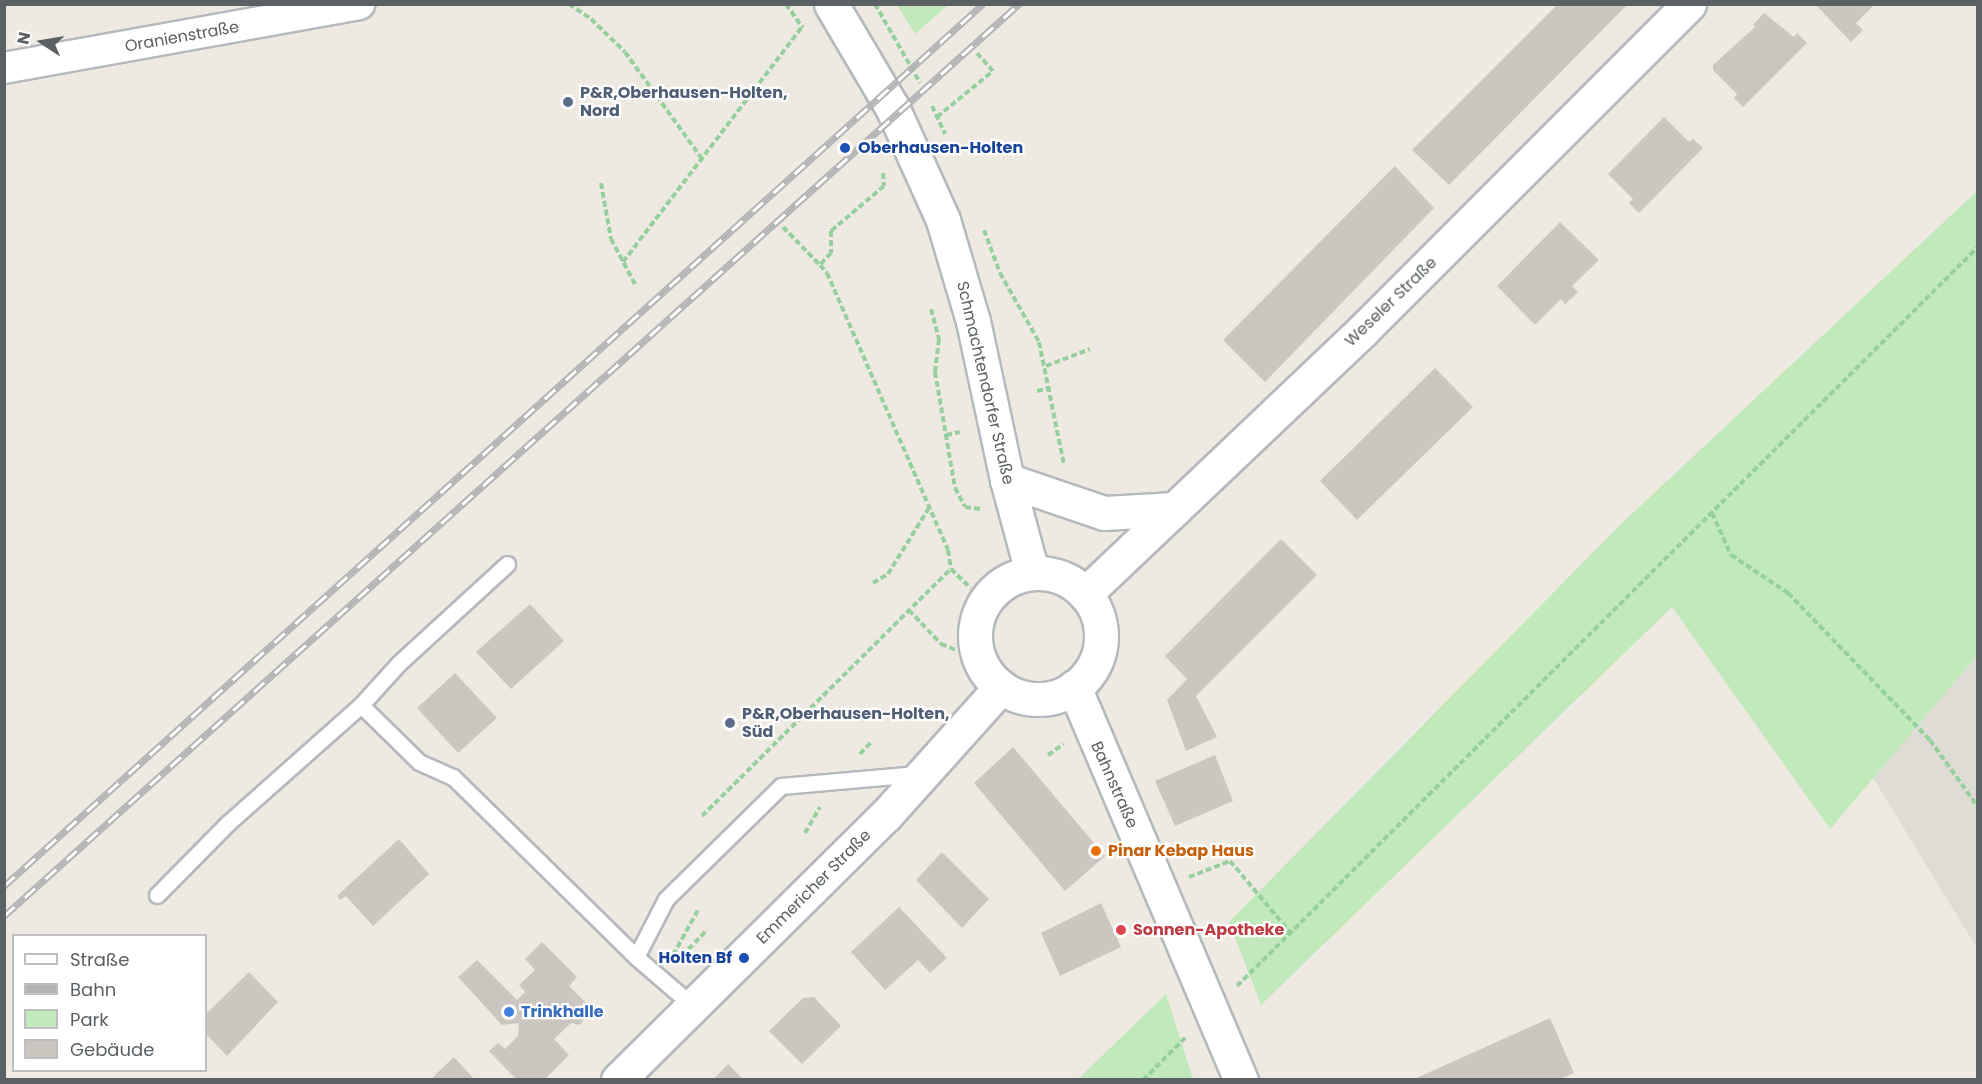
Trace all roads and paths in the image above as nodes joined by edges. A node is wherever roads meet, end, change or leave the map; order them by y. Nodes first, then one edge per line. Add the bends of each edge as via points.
1 (359, 4) edge
2 (569, 4) edge
3 (786, 4) edge
4 (831, 4) edge
5 (1689, 4) edge
6 (802, 27) junction
7 (808, 36) dead end
8 (976, 52) dead end
9 (4, 68) edge
10 (938, 117) dead end
11 (703, 160) junction
12 (883, 164) dead end
13 (891, 181) dead end
14 (601, 183) dead end
15 (884, 186) dead end
16 (783, 227) dead end
17 (1977, 247) edge
18 (624, 262) junction
19 (820, 265) junction
20 (636, 286) dead end
21 (930, 305) dead end
22 (1090, 349) dead end
23 (1046, 366) dead end
24 (1050, 388) dead end
25 (1037, 391) dead end
26 (960, 432) dead end
27 (946, 435) junction
28 (1007, 480) junction
29 (965, 507) dead end
30 (929, 508) junction
31 (1175, 509) junction
32 (1712, 513) junction
33 (507, 564) dead end
34 (951, 569) junction
35 (1032, 572) junction
36 (873, 583) dead end
37 (971, 588) dead end
38 (1085, 594) junction
39 (909, 610) junction
40 (958, 651) dead end
41 (1001, 687) junction
42 (1074, 687) junction
43 (361, 705) junction
44 (923, 773) junction
45 (1977, 807) edge
46 (702, 816) dead end
47 (1161, 889) junction
48 (156, 895) dead end
49 (698, 910) dead end
50 (707, 930) dead end
51 (1290, 933) junction
52 (636, 957) junction
53 (661, 977) junction
54 (693, 1006) junction
55 (1214, 1009) junction
56 (1233, 1075) edge
57 (618, 1080) edge
58 (1143, 1080) edge

1 - 9 street, Oranienstraße
2 - 11 path via 625,52
3 - 6 path
4 - 28 main road, Schmachtendorfer Straße via 902,126 943,220 974,321
5 - 31 main road, Weseler Straße via 1363,330
6 - 7 path
6 - 11 path
8 - 10 path via 993,71
11 - 18 path
12 - 13 path
14 - 18 path via 611,239
15 - 19 path via 831,231 831,253
16 - 19 path
17 - 32 path
18 - 20 path
19 - 30 path via 827,273
21 - 27 path via 939,339 935,372
22 - 23 path
24 - 25 path
26 - 27 path
27 - 29 path via 955,488
28 - 31 main road via 1104,513
28 - 35 main road, Schmachtendorfer Straße
30 - 34 path via 948,550
30 - 36 path via 888,574
31 - 38 main road, Weseler Straße
32 - 45 path via 1731,555 1796,602 1930,740
32 - 51 path
33 - 43 lane via 398,664
34 - 37 path
34 - 39 path
35 - 38 main road via 1064,578
35 - 41 main road via 1011,579 991,594 977,619 978,655
38 - 42 main road via 1096,612 1100,644 1089,672
39 - 40 path via 942,644
39 - 46 path
41 - 42 main road via 1016,695 1043,699
41 - 44 main road, Emmericher Straße
42 - 47 main road, Bahnstraße
43 - 48 lane via 228,823
43 - 52 lane via 419,762 453,777
44 - 52 lane via 781,786 666,899
44 - 54 main road, Emmericher Straße
47 - 51 path via 1230,861
47 - 55 main road, Bahnstraße
49 - 53 path
50 - 53 path
51 - 55 path
52 - 53 lane
53 - 54 lane
54 - 57 main road, Emmericher Straße
55 - 56 main road, Bahnstraße
55 - 58 path

